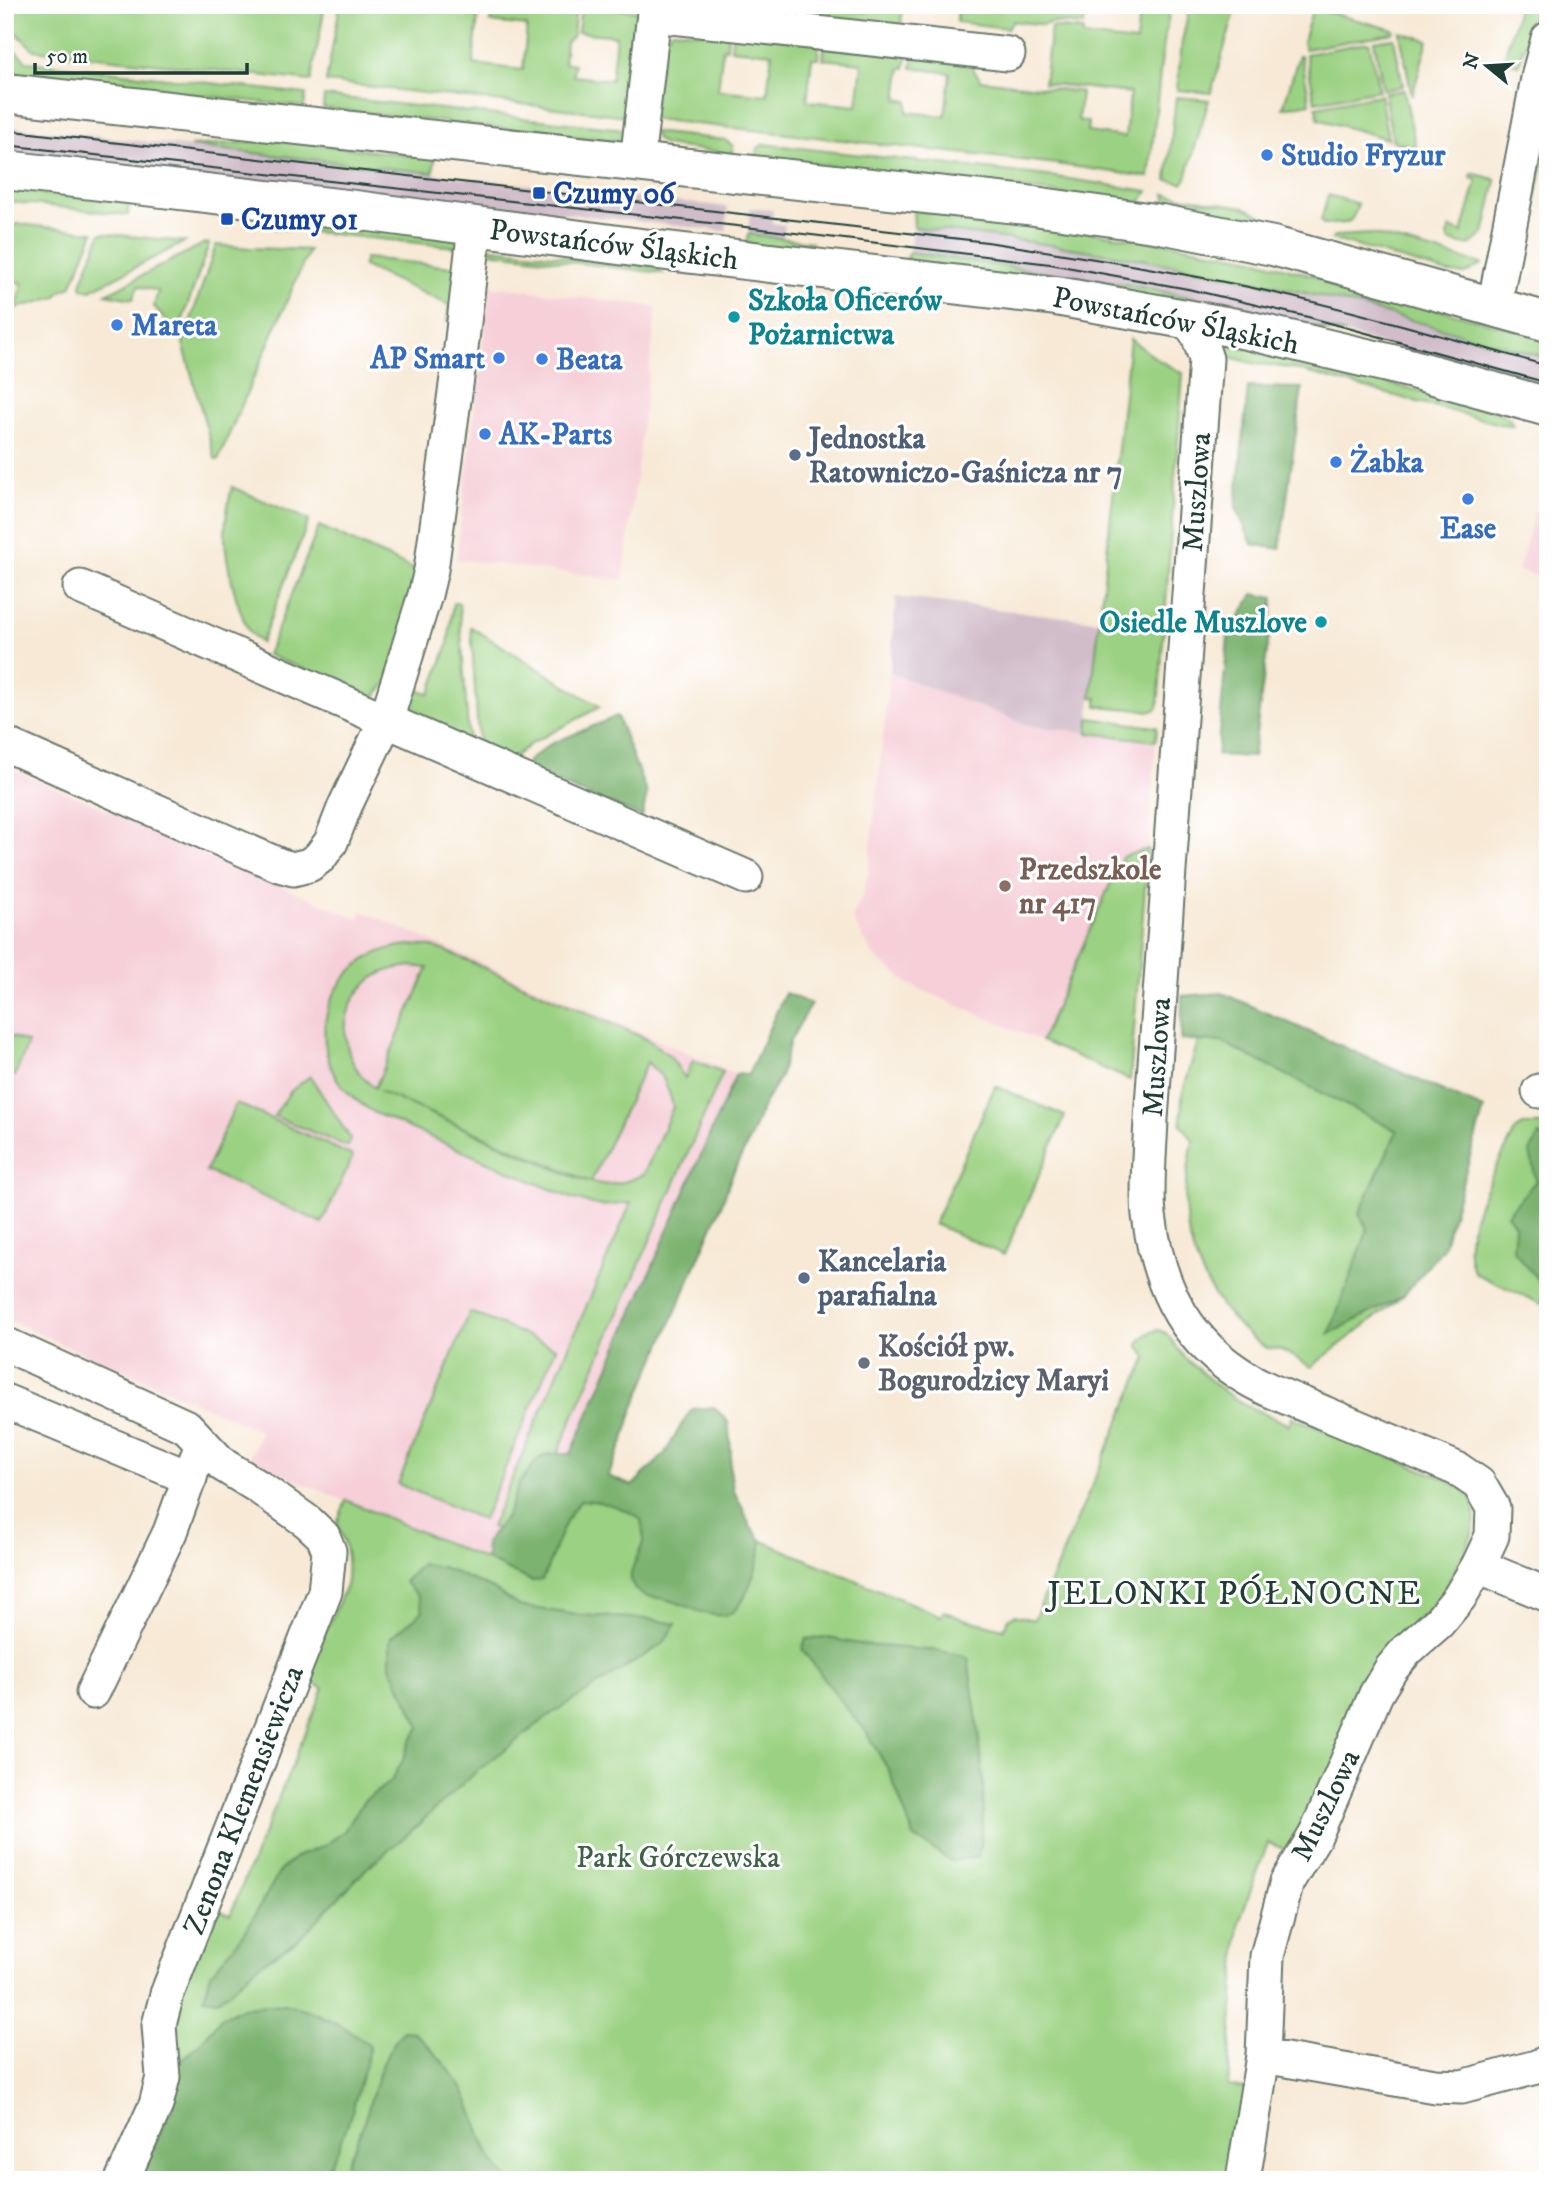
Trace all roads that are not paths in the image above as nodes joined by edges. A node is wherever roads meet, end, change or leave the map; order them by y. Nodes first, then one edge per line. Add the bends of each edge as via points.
1 (654, 10) edge
2 (1548, 39) edge
3 (1008, 54) dead end
4 (5, 93) edge
5 (638, 163) junction
6 (5, 170) edge
7 (475, 227) junction
8 (1494, 307) junction
9 (1186, 318) junction
10 (1548, 323) edge
11 (1247, 330) junction
12 (1206, 359) junction
13 (1548, 407) edge
14 (80, 587) dead end
15 (386, 720) junction
16 (5, 744) edge
17 (746, 877) dead end
18 (5, 1344) edge
19 (5, 1401) edge
20 (212, 1454) junction
21 (190, 1478) junction
22 (1478, 1566) junction
23 (1548, 1595) edge
24 (93, 1692) dead end
25 (1275, 2058) junction
26 (1548, 2062) edge
27 (122, 2180) edge
28 (1243, 2180) edge

1 - 3 street
1 - 5 street
2 - 8 street
4 - 5 main road
5 - 8 main road via 1161,224 1273,246
6 - 7 main road, Powstańców Śląskich
7 - 9 main road, Powstańców Śląskich via 1056,296
7 - 15 street via 431,570
8 - 10 main road
9 - 11 main road, Powstańców Śląskich
9 - 12 street, Muszlowa
11 - 12 street via 1226,334
11 - 13 main road, Powstańców Śląskich
12 - 22 street, Muszlowa via 1151,1119 1149,1213 1158,1260 1185,1324 1239,1374 1457,1469 1479,1484 1493,1508 1492,1536
14 - 15 street
15 - 16 street via 331,842 309,865 293,869
15 - 17 street
18 - 20 street, Zenona Klemensiewicza via 187,1427
19 - 21 street
20 - 21 street
20 - 27 street, Zenona Klemensiewicza via 323,1536 329,1550 325,1592 167,1994 159,2025 163,2077 156,2105
21 - 24 street via 170,1532
22 - 23 street
22 - 25 street, Muszlowa via 1440,1622 1407,1650 1386,1677 1316,1834 1287,1882 1267,1956
25 - 26 street via 1462,2087
25 - 28 street, Muszlowa

